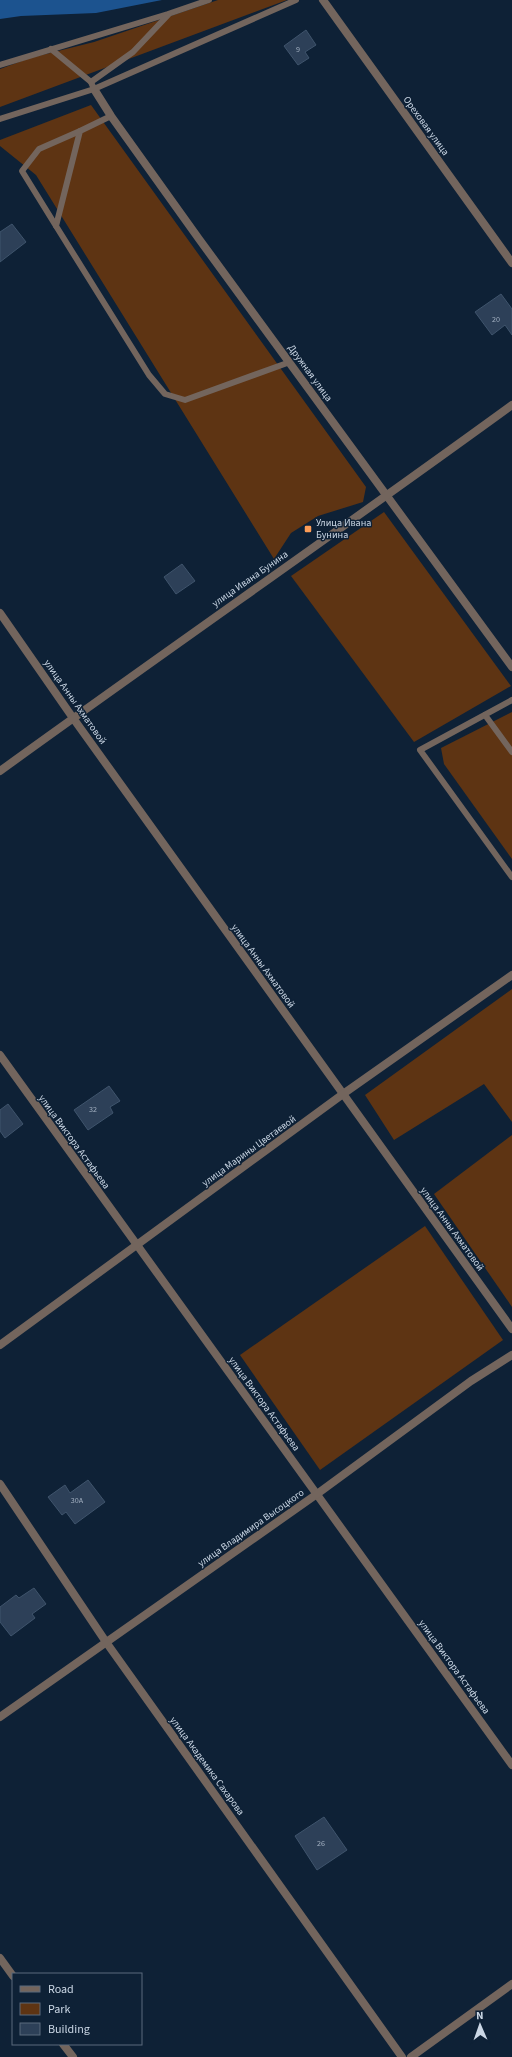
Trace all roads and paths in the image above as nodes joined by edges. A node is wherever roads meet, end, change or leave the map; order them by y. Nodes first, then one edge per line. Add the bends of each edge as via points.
1 (208, 0) edge
2 (296, 0) edge
3 (323, 0) edge
4 (168, 14) junction
5 (51, 49) junction
6 (0, 65) edge
7 (92, 86) junction
8 (111, 116) junction
9 (0, 119) edge
10 (80, 131) junction
11 (56, 226) junction
12 (512, 263) edge
13 (290, 362) junction
14 (512, 405) edge
15 (388, 496) junction
16 (0, 613) edge
17 (512, 666) edge
18 (512, 700) edge
19 (485, 715) junction
20 (73, 718) junction
21 (512, 752) edge
22 (0, 771) edge
23 (512, 877) edge
24 (512, 975) edge
25 (0, 1055) edge
26 (343, 1094) junction
27 (137, 1246) junction
28 (512, 1329) edge
29 (0, 1345) edge
30 (512, 1355) edge
31 (0, 1484) edge
32 (317, 1494) junction
33 (106, 1642) junction
34 (0, 1717) edge
35 (512, 1766) edge
36 (0, 1958) edge
37 (12, 1975) edge
38 (512, 1984) edge
39 (64, 2045) edge
40 (73, 2057) edge
41 (402, 2057) edge
42 (411, 2057) edge

1 - 4 lane
2 - 7 lane
3 - 12 street, Ореховая улица
4 - 5 lane
4 - 7 lane via 132,52
5 - 6 lane
5 - 7 lane
7 - 8 street, Дружная улица
7 - 9 lane
8 - 10 lane
8 - 13 street, Дружная улица
10 - 11 lane
10 - 11 lane via 39,149 22,171
11 - 13 lane via 149,375 166,394 185,400
13 - 15 street, Дружная улица
14 - 15 street, улица Ивана Бунина
15 - 17 street, Дружная улица
15 - 20 street, улица Ивана Бунина
16 - 20 street, улица Анны Ахматовой
18 - 19 lane
19 - 21 lane
19 - 23 lane via 420,750
20 - 22 street, улица Ивана Бунина
20 - 26 street, улица Анны Ахматовой
24 - 26 street, улица Марины Цветаевой
25 - 27 street, улица Виктора Астафьева
26 - 27 street, улица Марины Цветаевой
26 - 28 street, улица Анны Ахматовой
27 - 29 street, улица Марины Цветаевой
27 - 32 street, улица Виктора Астафьева
30 - 32 street, улица Владимира Высоцкого via 471,1381
31 - 33 street, улица Академика Сахарова
32 - 33 street, улица Владимира Высоцкого
32 - 35 street, улица Виктора Астафьева
33 - 34 street, улица Владимира Высоцкого
33 - 41 street, улица Академика Сахарова
36 - 37 street
38 - 42 street
39 - 40 street

